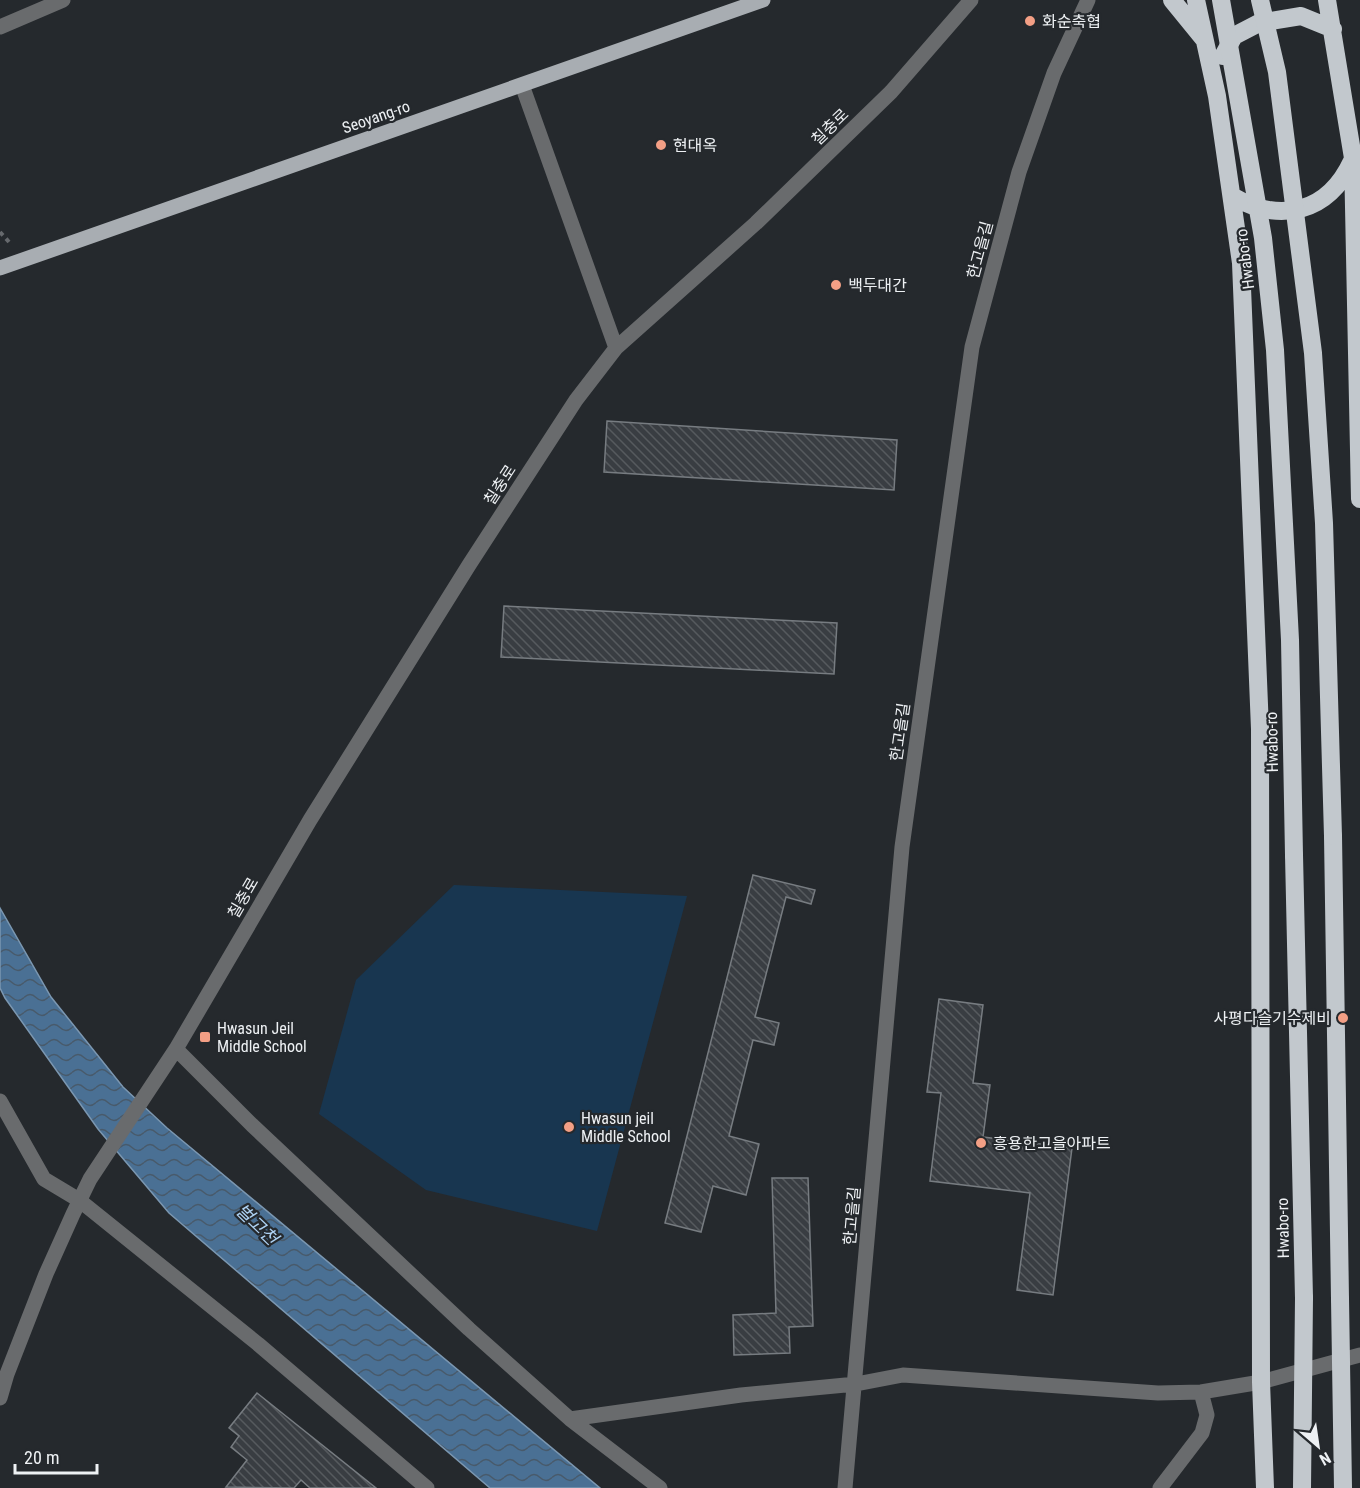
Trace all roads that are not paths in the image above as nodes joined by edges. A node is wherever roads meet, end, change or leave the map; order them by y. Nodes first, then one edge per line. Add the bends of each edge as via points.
1 (63, 0) edge
2 (763, 0) edge
3 (971, 0) edge
4 (1088, 0) edge
5 (1172, 0) edge
6 (1196, 0) edge
7 (1221, 0) edge
8 (1260, 0) edge
9 (1327, 0) edge
10 (0, 27) edge
11 (1333, 29) junction
12 (1207, 42) junction
13 (522, 85) junction
14 (1217, 96) junction
15 (1353, 158) junction
16 (1232, 196) junction
17 (0, 268) edge
18 (616, 348) junction
19 (1360, 500) edge
20 (176, 1049) junction
21 (0, 1101) edge
22 (79, 1200) junction
23 (1360, 1355) edge
24 (1261, 1382) junction
25 (856, 1384) junction
26 (1201, 1392) junction
27 (0, 1398) edge
28 (570, 1419) junction
29 (428, 1488) edge
30 (660, 1488) edge
31 (846, 1488) edge
32 (1160, 1488) edge
33 (1264, 1488) edge
34 (1302, 1488) edge
35 (1342, 1488) edge

1 - 10 street
2 - 13 main road, Seoyang-ro
3 - 18 street, 칠충로 via 891,92 756,223
4 - 25 street, 한고을길 via 1054,73 1019,172 972,347 902,847
5 - 12 highway
6 - 12 highway
7 - 34 highway, Hwabo-ro, bridge via 1263,238 1275,350 1290,640 1304,1298
8 - 35 highway, bridge via 1276,72 1313,352 1324,523 1333,836
9 - 11 highway
11 - 14 highway via 1301,16 1259,23 1234,36 1220,62
11 - 15 highway
12 - 14 highway
13 - 17 main road, Seoyang-ro
13 - 18 street
14 - 16 highway
15 - 16 highway via 1337,186 1304,208 1275,212
15 - 19 highway
16 - 24 highway via 1241,263 1260,729
18 - 20 street, 칠충로 via 576,400 470,565 310,820
20 - 22 street, 칠충로
20 - 28 street via 411,1276
21 - 22 street via 44,1179
22 - 27 street via 46,1274
22 - 29 street
23 - 24 street
24 - 26 street
24 - 33 highway
25 - 26 street via 903,1375 1158,1393
25 - 28 street via 741,1395
25 - 31 street, 한고을길
26 - 32 street via 1207,1415 1202,1433
28 - 30 street

